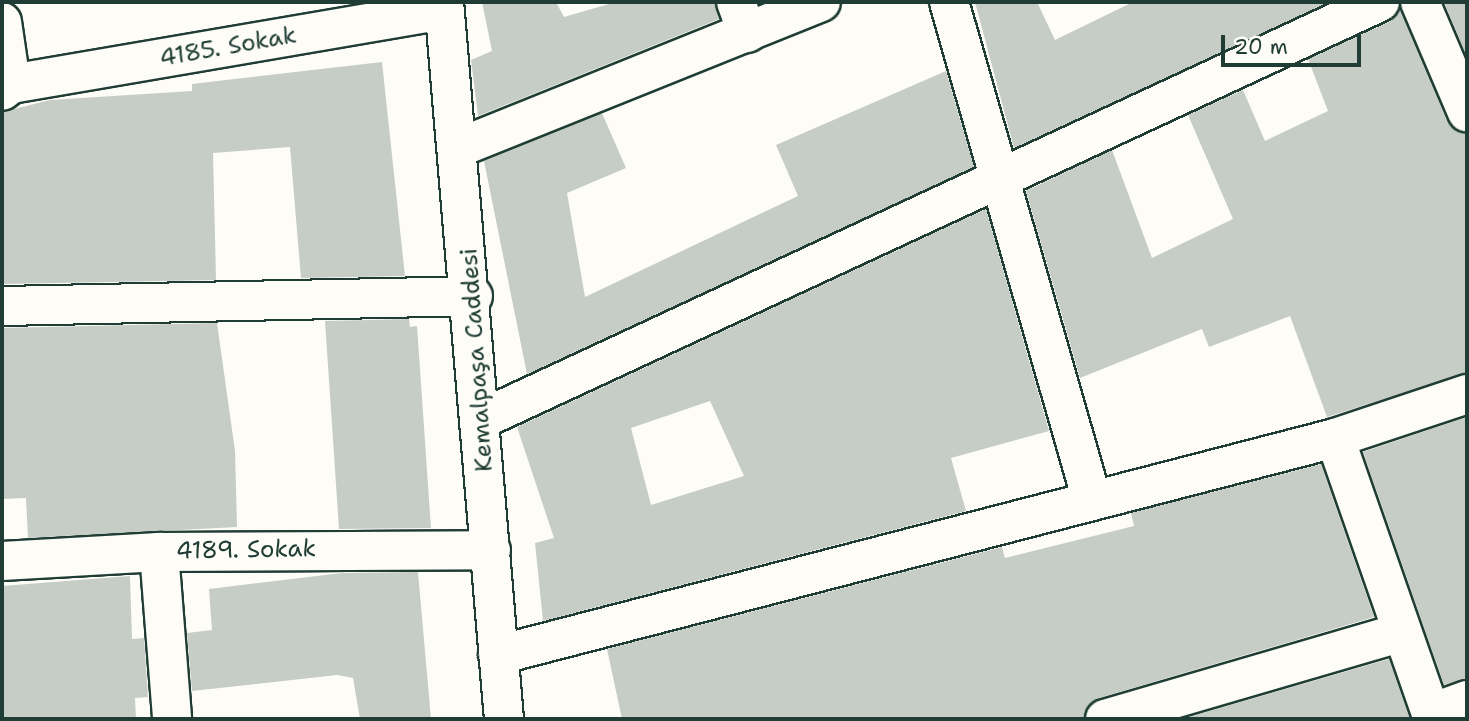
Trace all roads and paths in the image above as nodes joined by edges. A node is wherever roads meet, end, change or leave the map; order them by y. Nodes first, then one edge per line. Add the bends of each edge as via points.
1 (821, 2) edge
2 (949, 2) edge
3 (1380, 2) edge
4 (1420, 2) edge
5 (444, 6) edge
6 (742, 17) edge
7 (2, 22) edge
8 (6, 87) edge
9 (1467, 112) edge
10 (458, 148) junction
11 (1005, 181) junction
12 (473, 296) junction
13 (2, 306) edge
14 (1467, 394) edge
15 (482, 419) junction
16 (1335, 438) junction
17 (1092, 500) junction
18 (491, 550) junction
19 (159, 552) junction
20 (2, 561) edge
21 (1402, 632) junction
22 (498, 655) junction
23 (1467, 700) edge
24 (1432, 716) edge
25 (172, 719) edge
26 (503, 719) edge
27 (1105, 719) edge

1 - 6 street
2 - 11 street
3 - 11 street
4 - 9 street
5 - 8 street, 4185. Sokak
5 - 10 street, Kemalpaşa Caddesi
6 - 10 street
7 - 8 street
10 - 12 street, Kemalpaşa Caddesi
11 - 15 street
11 - 17 street
12 - 13 street
12 - 15 street, Kemalpaşa Caddesi
14 - 16 street
15 - 18 street, Kemalpaşa Caddesi
16 - 17 street
16 - 21 street
17 - 22 street
18 - 19 street, 4189. Sokak
18 - 22 street, Kemalpaşa Caddesi
19 - 20 street, 4189. Sokak
19 - 25 street
21 - 24 street
21 - 27 street
22 - 26 street, Kemalpaşa Caddesi
23 - 24 street

